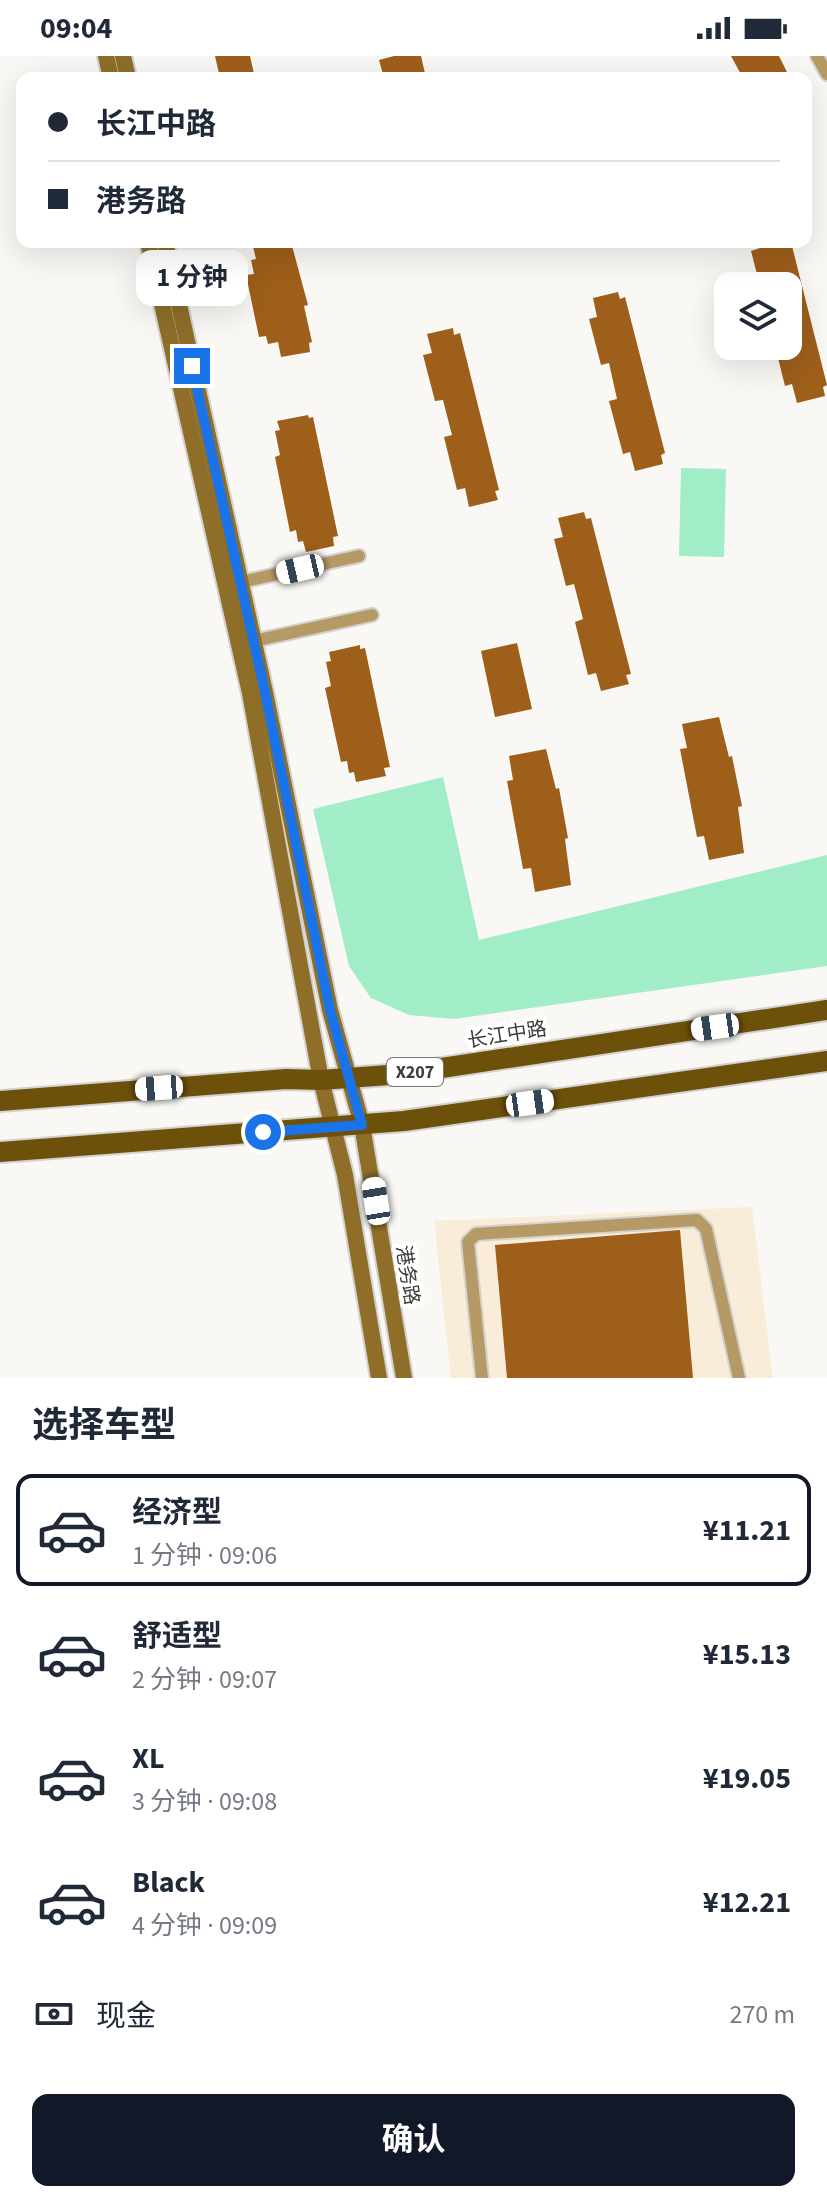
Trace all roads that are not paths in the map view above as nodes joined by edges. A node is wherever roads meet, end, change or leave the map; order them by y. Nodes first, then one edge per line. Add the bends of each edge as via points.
1 (817, 56) edge
2 (827, 74) edge
3 (149, 248) edge
4 (166, 248) edge
5 (359, 556) dead end
6 (241, 582) junction
7 (232, 615) junction
8 (372, 615) dead end
9 (254, 641) junction
10 (827, 1010) edge
11 (827, 1061) edge
12 (348, 1078) junction
13 (321, 1080) junction
14 (0, 1101) edge
15 (362, 1125) junction
16 (334, 1126) junction
17 (0, 1152) edge
18 (379, 1378) edge
19 (404, 1378) edge
20 (482, 1378) edge
21 (739, 1378) edge

1 - 2 lane
3 - 7 street
4 - 6 street, 港务路
5 - 6 lane
6 - 7 lane
6 - 9 street, 港务路
7 - 9 lane
7 - 13 street
8 - 9 lane
9 - 12 street, 港务路
10 - 12 main road, 长江中路 / X207
11 - 15 main road, X207
12 - 13 main road, 长江中路 / X207
12 - 15 street, 港务路
13 - 14 main road, 长江中路 / X207
13 - 16 street
15 - 16 main road, X207
15 - 19 street, 港务路
16 - 17 main road, X207
16 - 18 street
20 - 21 lane via 468,1242 476,1234 697,1220 706,1229

